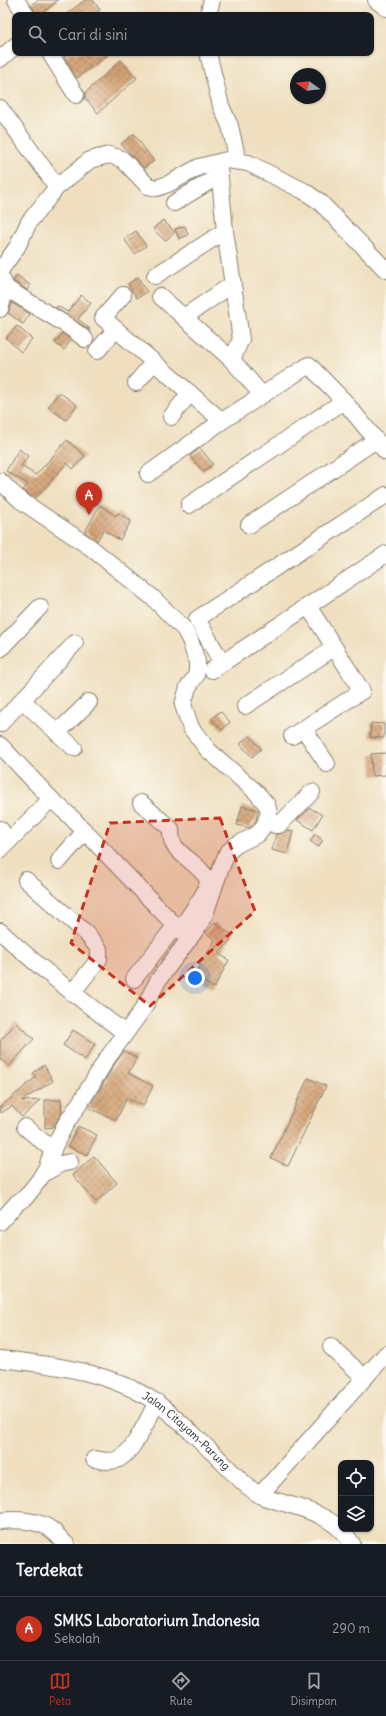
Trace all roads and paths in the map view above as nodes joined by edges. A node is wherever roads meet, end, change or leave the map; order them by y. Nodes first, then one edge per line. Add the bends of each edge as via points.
1 (16, 0) edge
2 (212, 0) edge
3 (376, 0) edge
4 (386, 8) edge
5 (24, 12) edge
6 (209, 12) edge
7 (12, 49) edge
8 (52, 56) edge
9 (209, 56) edge
10 (0, 59) edge
11 (76, 95) dead end
12 (0, 108) edge
13 (238, 161) junction
14 (56, 187) junction
15 (174, 203) dead end
16 (225, 231) junction
17 (386, 270) edge
18 (155, 276) dead end
19 (2, 278) edge
20 (233, 284) junction
21 (123, 295) dead end
22 (160, 296) dead end
23 (0, 309) edge
24 (184, 317) junction
25 (116, 329) junction
26 (85, 339) dead end
27 (97, 351) dead end
28 (232, 360) junction
29 (154, 362) junction
30 (136, 383) dead end
31 (190, 393) junction
32 (262, 395) junction
33 (344, 401) junction
34 (171, 417) dead end
35 (222, 421) junction
36 (376, 440) junction
37 (386, 452) edge
38 (148, 474) dead end
39 (0, 481) edge
40 (386, 495) edge
41 (189, 505) dead end
42 (249, 525) dead end
43 (386, 554) edge
44 (308, 606) junction
45 (40, 607) dead end
46 (75, 643) dead end
47 (334, 648) junction
48 (0, 649) edge
49 (22, 700) junction
50 (90, 702) dead end
51 (245, 706) dead end
52 (0, 724) edge
53 (57, 733) junction
54 (0, 745) edge
55 (74, 748) dead end
56 (327, 764) dead end
57 (312, 792) dead end
58 (51, 799) junction
59 (141, 803) dead end
60 (267, 818) junction
61 (85, 830) junction
62 (3, 840) edge
63 (59, 861) dead end
64 (26, 880) dead end
65 (0, 931) edge
66 (181, 932) junction
67 (134, 980) dead end
68 (72, 993) junction
69 (125, 1033) junction
70 (25, 1127) dead end
71 (53, 1150) junction
72 (70, 1162) dead end
73 (43, 1174) junction
74 (0, 1221) edge
75 (331, 1347) dead end
76 (386, 1354) edge
77 (0, 1359) edge
78 (364, 1377) junction
79 (157, 1402) junction
80 (94, 1459) dead end
81 (260, 1495) junction
82 (0, 1521) edge
83 (66, 1544) edge
84 (352, 1544) edge

1 - 5 street
2 - 6 street
3 - 4 street
7 - 10 street
8 - 11 street
9 - 13 street
12 - 14 street
13 - 14 street via 227,160 199,167 157,188 148,186 122,159 109,155 90,160
13 - 17 street via 248,163 312,195
14 - 19 street via 29,222
15 - 16 street via 219,171
16 - 18 street
16 - 20 street
19 - 23 street
19 - 26 street
20 - 24 street
20 - 28 street via 241,339
21 - 25 street via 103,318
22 - 24 street
24 - 28 street
25 - 27 street
25 - 29 street
28 - 32 street
29 - 30 street
29 - 31 street
31 - 34 street
31 - 35 street
32 - 33 street via 309,365
32 - 35 street
33 - 36 street
33 - 41 street
35 - 38 street
36 - 37 street
36 - 42 street
39 - 60 street via 20,500 90,547 153,598 184,629 190,640 198,670 188,686 183,705 191,728 208,750 268,805
40 - 44 street via 196,619 217,666
43 - 44 street
44 - 47 street
45 - 48 street
46 - 49 street
47 - 51 street
47 - 56 street via 362,691 298,732
49 - 52 street
49 - 53 street
50 - 53 street
53 - 55 street
54 - 58 street
57 - 60 street via 279,825 275,825
58 - 61 street
58 - 62 street
59 - 66 street via 171,829 174,845 206,874 209,882
60 - 66 street via 258,834 236,845 228,853 205,914
61 - 63 street
61 - 66 street
64 - 68 street via 99,949 98,959
65 - 68 street
66 - 67 street
66 - 69 street via 143,1009
68 - 69 street
69 - 71 street via 65,1125
70 - 71 street
71 - 73 street
72 - 73 street via 60,1164
73 - 74 street via 26,1197
75 - 78 street
76 - 78 street
77 - 79 street, Jalan Citayam-Parung via 72,1370 107,1379 136,1390
78 - 81 street
79 - 80 street via 130,1450 118,1460
79 - 81 street, Jalan Citayam-Parung via 238,1478
81 - 84 street, Jalan Citayam-Parung via 325,1517 338,1526
82 - 83 street via 36,1523 51,1529

